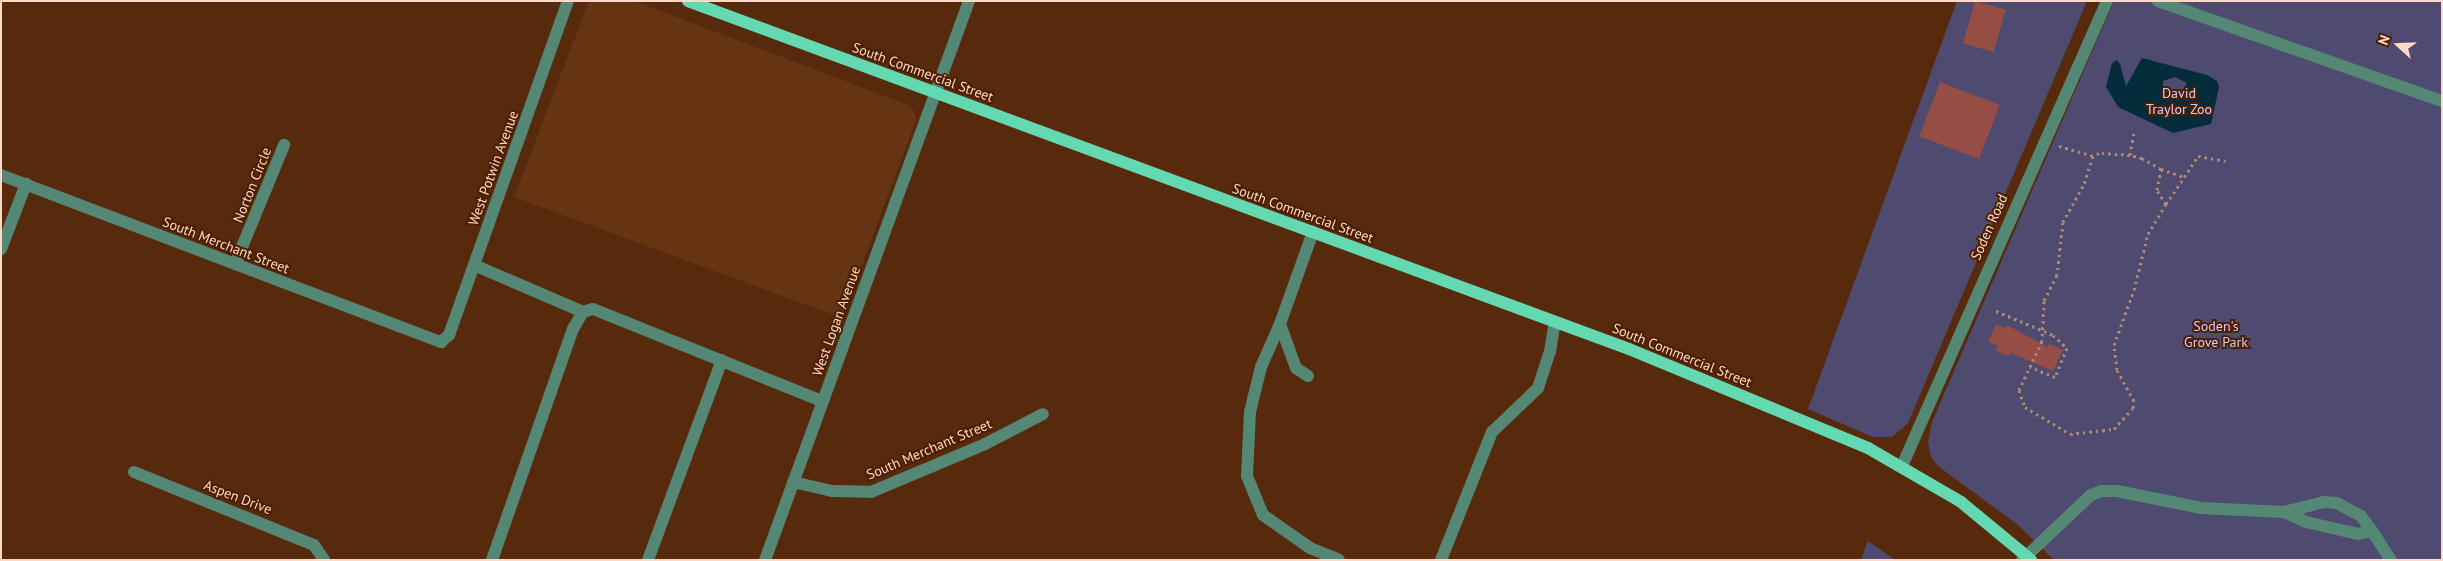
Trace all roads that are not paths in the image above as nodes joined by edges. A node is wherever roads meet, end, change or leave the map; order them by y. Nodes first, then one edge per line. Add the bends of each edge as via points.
1 (568, 1) edge
2 (688, 1) edge
3 (969, 1) edge
4 (2107, 1) edge
5 (2158, 1) edge
6 (935, 93) junction
7 (2442, 101) edge
8 (284, 145) dead end
9 (1, 175) edge
10 (26, 184) junction
11 (1313, 232) junction
12 (1, 249) edge
13 (235, 264) junction
14 (474, 265) junction
15 (582, 312) junction
16 (1555, 322) junction
17 (1280, 324) junction
18 (440, 342) joint
19 (722, 360) junction
20 (1308, 376) dead end
21 (822, 401) junction
22 (1043, 414) dead end
23 (1902, 466) junction
24 (134, 472) dead end
25 (793, 482) junction
26 (2284, 512) junction
27 (2372, 531) junction
28 (2026, 558) edge
29 (324, 560) edge
30 (492, 560) edge
31 (648, 560) edge
32 (765, 560) edge
33 (1339, 560) edge
34 (1442, 560) edge
35 (2391, 560) edge

1 - 14 street, West Potwin Avenue
2 - 6 main road, South Commercial Street
3 - 6 street, West Logan Avenue
4 - 23 street, Soden Road
5 - 7 street
6 - 11 main road, South Commercial Street
6 - 21 street, West Logan Avenue
8 - 13 street, Norton Circle
9 - 10 street, South Merchant Street
10 - 12 street
10 - 13 street, South Merchant Street
11 - 16 main road, South Commercial Street
11 - 17 street
13 - 18 street, South Merchant Street
14 - 15 street
14 - 18 street, West Potwin Avenue via 449,334
15 - 19 street via 593,309
15 - 30 street via 573,329
16 - 23 main road, South Commercial Street via 1868,448
16 - 34 street via 1538,388 1492,432
17 - 20 street via 1296,368
17 - 33 street via 1261,367 1250,412 1247,476 1263,515 1310,548
19 - 21 street
19 - 31 street
21 - 25 street, West Logan Avenue
22 - 25 street, South Merchant Street via 985,444 871,492 832,491
23 - 28 main road, South Commercial Street via 1961,502
24 - 29 street, Aspen Drive via 314,545
25 - 32 street, West Logan Avenue
26 - 27 street via 2306,522 2358,534
26 - 27 street via 2324,502 2337,503 2361,516
26 - 28 street via 2201,508 2117,491 2102,491 2091,495
27 - 35 street

